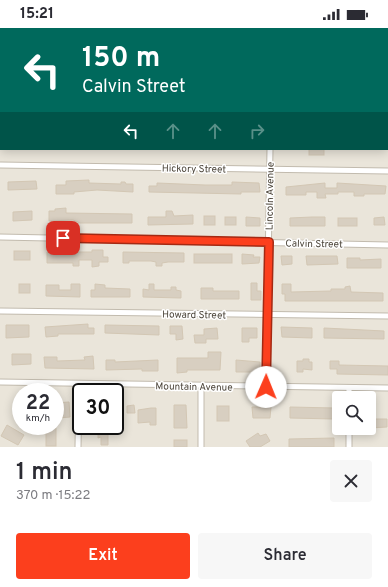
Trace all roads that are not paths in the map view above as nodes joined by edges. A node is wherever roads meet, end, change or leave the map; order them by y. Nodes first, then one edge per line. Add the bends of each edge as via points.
1 (270, 150) edge
2 (0, 165) edge
3 (270, 170) junction
4 (388, 171) edge
5 (0, 237) edge
6 (269, 242) junction
7 (388, 245) edge
8 (0, 311) edge
9 (268, 315) junction
10 (388, 316) edge
11 (0, 382) edge
12 (72, 384) edge
13 (124, 385) edge
14 (201, 386) junction
15 (266, 387) junction
16 (349, 388) joint
17 (388, 388) edge
18 (78, 435) edge
19 (349, 435) edge
20 (78, 447) edge
21 (201, 447) edge
22 (349, 447) edge

1 - 3 street, Lincoln Avenue
2 - 3 street, Hickory Street
3 - 4 street, Hickory Street
3 - 6 street, Lincoln Avenue
5 - 6 street, Calvin Street
6 - 7 street, Calvin Street
6 - 9 street, Lincoln Avenue
8 - 9 street, Howard Street
9 - 10 street, Howard Street
9 - 15 street, Lincoln Avenue
11 - 12 street, Mountain Avenue
13 - 14 street, Mountain Avenue
14 - 15 street, Mountain Avenue
14 - 21 street
15 - 16 street, Mountain Avenue
16 - 17 street, Mountain Avenue
18 - 20 street
19 - 22 street

